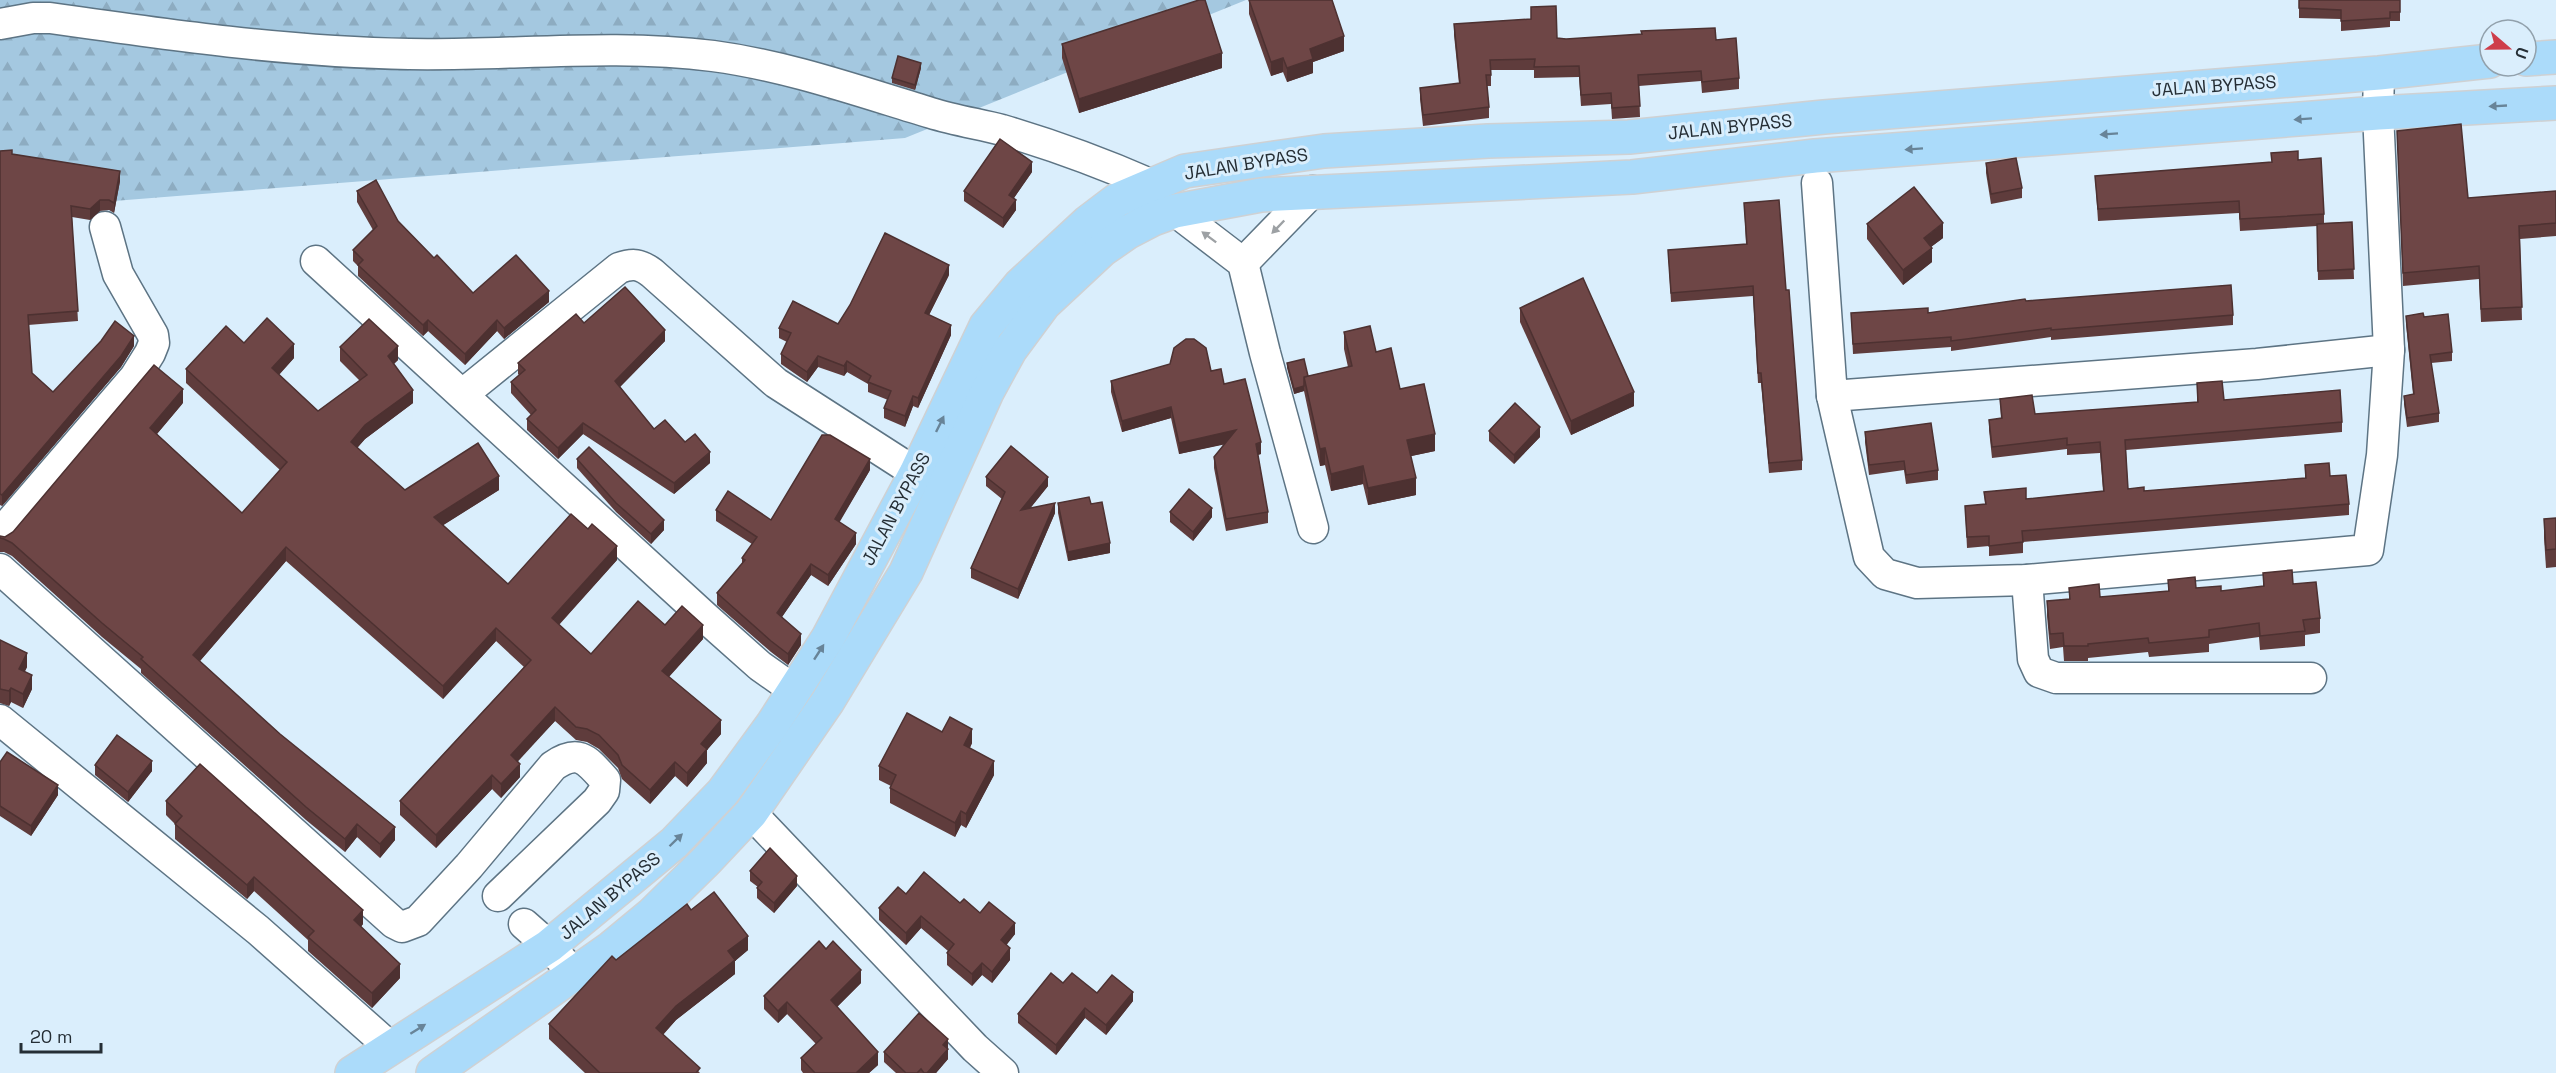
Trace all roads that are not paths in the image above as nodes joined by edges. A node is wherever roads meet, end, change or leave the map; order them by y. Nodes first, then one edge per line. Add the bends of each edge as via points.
1 (0, 24) edge
2 (2556, 57) edge
3 (2538, 58) edge
4 (2478, 62) edge
5 (2379, 74) junction
6 (2556, 103) edge
7 (2379, 113) junction
8 (1629, 137) junction
9 (1816, 170) junction
10 (1632, 177) junction
11 (1150, 184) junction
12 (1313, 191) junction
13 (1175, 211) junction
14 (105, 227) dead end
15 (316, 261) dead end
16 (1243, 263) junction
17 (2389, 350) junction
18 (463, 394) junction
19 (1832, 396) junction
20 (916, 473) junction
21 (1313, 528) dead end
22 (0, 534) edge
23 (0, 569) edge
24 (2027, 580) junction
25 (2311, 678) dead end
26 (794, 690) junction
27 (0, 720) edge
28 (751, 813) junction
29 (469, 866) junction
30 (512, 911) junction
31 (549, 946) junction
32 (575, 975) junction
33 (390, 1047) junction
34 (352, 1073) edge
35 (433, 1073) edge
36 (1003, 1073) edge

1 - 11 street via 50,18 306,50 485,54 581,49 712,56 808,74 928,112 1001,130 1081,155
2 - 3 highway
4 - 5 highway, JALAN BYPASS
5 - 7 street
5 - 8 highway, JALAN BYPASS via 1824,117
6 -> 7 highway, JALAN BYPASS
7 -> 9 highway, JALAN BYPASS
7 - 17 street
8 - 10 highway
8 - 11 highway, JALAN BYPASS via 1324,152 1185,171
9 - 10 highway, JALAN BYPASS
9 - 19 street
10 - 12 highway, JALAN BYPASS
20 -> 11 highway, JALAN BYPASS via 986,326 1020,285 1088,222 1117,200
12 - 13 highway, JALAN BYPASS via 1261,195
12 -> 16 street
16 -> 13 street
13 - 28 highway, JALAN BYPASS via 1128,232 1102,250 1044,304 1010,350 987,392 906,572 828,700
14 - 22 street via 118,274 154,343 135,377
15 - 18 street
16 - 21 street
17 - 19 street via 2257,364
17 - 24 street via 2382,455 2368,550
18 - 20 street via 619,268 632,263 652,273 776,383
18 - 26 street via 714,625
19 - 24 street via 1869,557 1885,573 1917,584
26 -> 20 highway, JALAN BYPASS via 828,638
23 - 29 street via 394,922 402,927 418,921
24 - 25 street via 2032,659 2039,672 2056,678
31 -> 26 highway, JALAN BYPASS via 674,843 723,792
27 - 33 street via 258,930
28 - 32 highway, JALAN BYPASS via 651,915
28 - 36 street
29 - 30 street
29 - 30 street via 553,766 564,758 585,759 605,780 604,790
30 - 31 street
31 - 32 street
33 -> 31 highway, JALAN BYPASS
32 - 35 highway, JALAN BYPASS
33 - 34 highway, JALAN BYPASS

